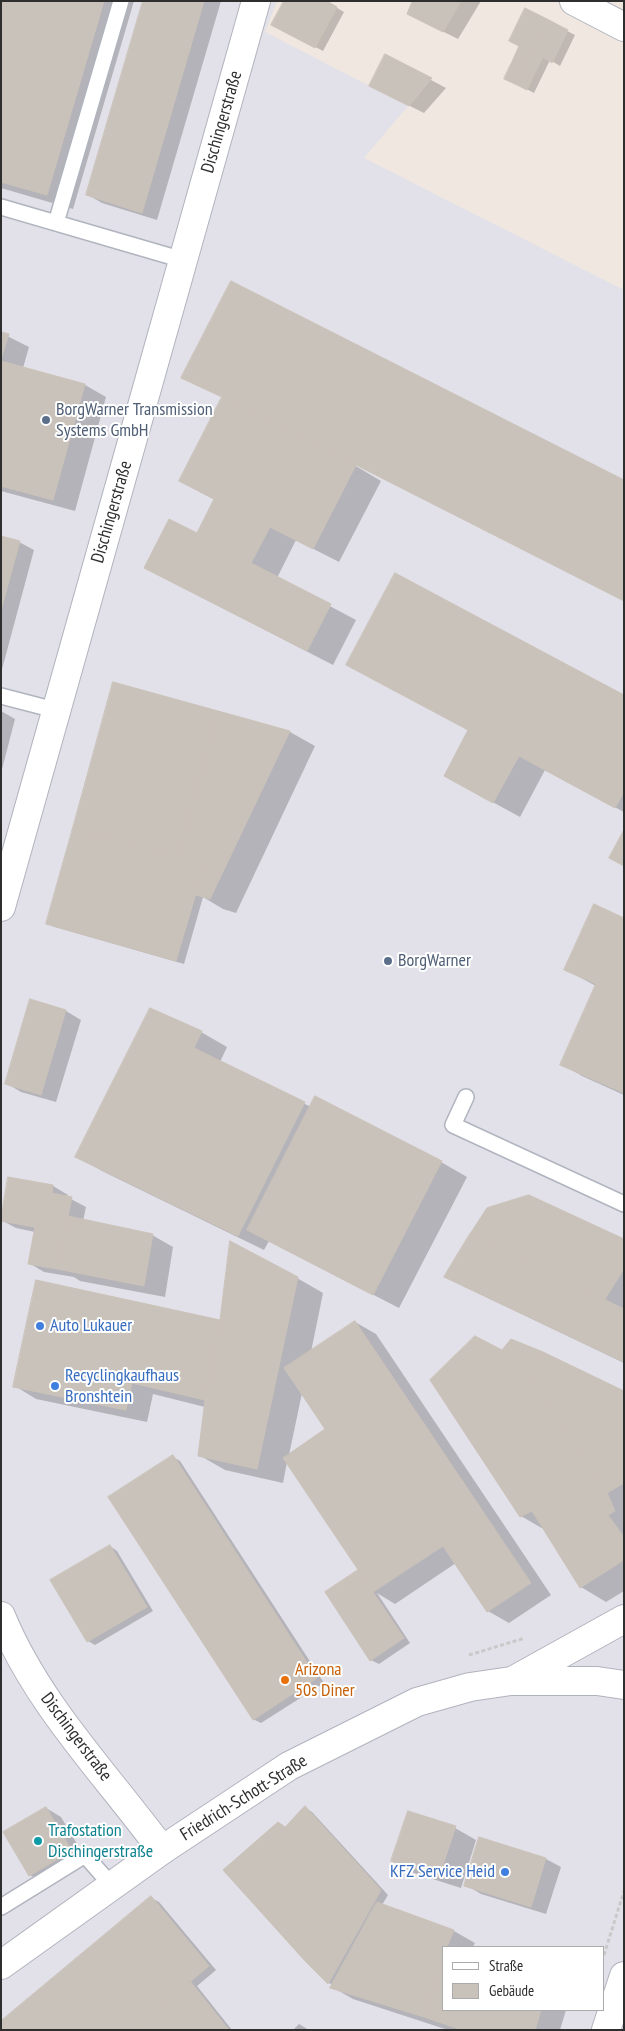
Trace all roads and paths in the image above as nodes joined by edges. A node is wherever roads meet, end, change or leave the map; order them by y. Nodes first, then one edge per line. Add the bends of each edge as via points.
1 (120, 1) edge
2 (256, 1) edge
3 (574, 1) edge
4 (624, 27) edge
5 (1, 207) edge
6 (56, 223) junction
7 (183, 260) junction
8 (1, 696) edge
9 (55, 710) junction
10 (1, 907) edge
11 (466, 1097) dead end
12 (624, 1204) edge
13 (1, 1616) edge
14 (624, 1619) edge
15 (511, 1682) junction
16 (624, 1685) edge
17 (162, 1850) junction
18 (112, 1886) junction
19 (624, 1891) edge
20 (1, 1907) edge
21 (605, 1951) edge
22 (1, 1964) edge
23 (624, 1976) edge
24 (606, 2030) edge

1 - 6 lane
2 - 7 street, Dischingerstraße
3 - 4 street
5 - 6 lane
6 - 7 lane
7 - 9 street, Dischingerstraße
8 - 9 lane
9 - 10 street, Dischingerstraße
11 - 12 lane via 453,1124
13 - 17 street, Dischingerstraße via 12,1642 50,1706
14 - 15 street, Friedrich-Schott-Straße
15 - 16 street, Friedrich-Schott-Straße via 597,1681
15 - 17 street, Friedrich-Schott-Straße via 470,1687 417,1702 289,1766
17 - 18 street, Friedrich-Schott-Straße
18 - 20 lane via 84,1855
18 - 22 street, Friedrich-Schott-Straße
19 - 21 path
23 - 24 street

